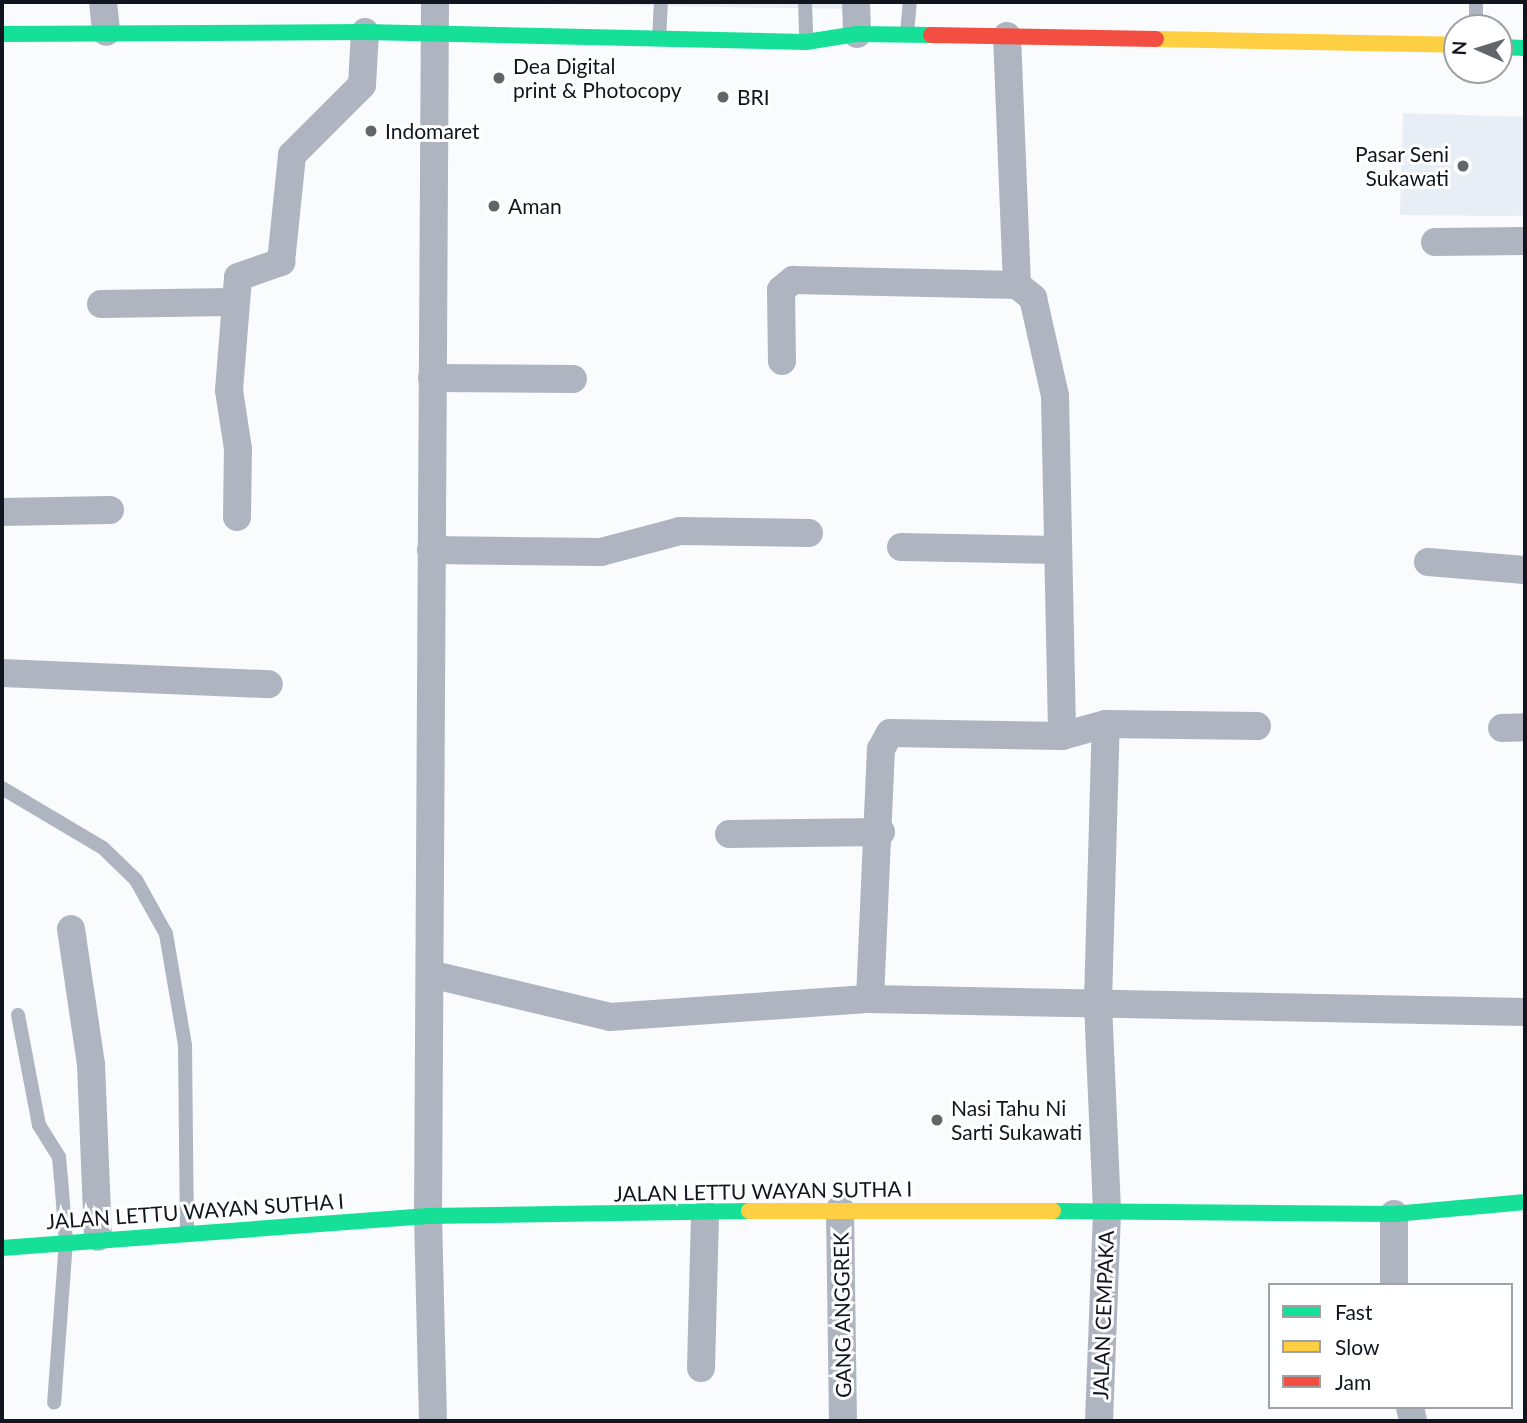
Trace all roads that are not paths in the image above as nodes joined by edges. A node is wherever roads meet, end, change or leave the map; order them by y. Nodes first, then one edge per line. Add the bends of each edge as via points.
1 (103, 2) edge
2 (435, 2) edge
3 (662, 2) edge
4 (805, 2) edge
5 (856, 2) edge
6 (910, 2) edge
7 (106, 32) junction
8 (365, 32) junction
9 (434, 33) junction
10 (2, 34) edge
11 (857, 34) junction
12 (907, 35) junction
13 (1007, 36) junction
14 (659, 41) junction
15 (806, 42) junction
16 (1443, 45) edge
17 (1525, 241) edge
18 (1435, 242) dead end
19 (1017, 285) junction
20 (231, 302) junction
21 (102, 304) dead end
22 (782, 362) dead end
23 (432, 378) junction
24 (573, 379) dead end
25 (110, 510) dead end
26 (2, 512) edge
27 (237, 517) dead end
28 (809, 533) dead end
29 (901, 547) dead end
30 (431, 550) junction
31 (1057, 550) junction
32 (1428, 562) dead end
33 (1525, 570) edge
34 (2, 673) edge
35 (269, 684) dead end
36 (1106, 724) junction
37 (1257, 726) dead end
38 (1062, 736) junction
39 (2, 788) edge
40 (881, 832) junction
41 (729, 834) dead end
42 (71, 929) dead end
43 (430, 974) junction
44 (870, 999) junction
45 (1098, 1002) junction
46 (1525, 1012) edge
47 (18, 1014) dead end
48 (1525, 1202) edge
49 (840, 1209) junction
50 (1107, 1210) junction
51 (705, 1214) junction
52 (1394, 1214) junction
53 (428, 1216) junction
54 (187, 1231) junction
55 (98, 1237) junction
56 (66, 1241) junction
57 (2, 1248) edge
58 (1394, 1283) edge
59 (701, 1368) dead end
60 (54, 1404) dead end
61 (433, 1421) edge
62 (844, 1421) edge
63 (1099, 1421) edge

1 - 7 street
2 - 9 street
3 - 14 lane
4 - 15 lane
5 - 11 street
6 - 12 lane
7 - 8 main road
7 - 10 main road
8 - 9 main road
8 - 20 street via 362,85 292,155 281,261 243,270
9 - 14 main road
9 - 23 street
11 - 12 main road
11 - 15 main road
12 - 13 main road
13 - 16 main road
13 - 19 street
14 - 15 main road
17 - 18 street
19 - 22 street via 793,280 781,290
19 - 31 street via 1033,298 1055,396
20 - 21 street
20 - 27 street
23 - 24 street
23 - 30 street
25 - 26 street
28 - 30 street via 680,531 601,552
29 - 31 street
30 - 43 street
31 - 38 street
32 - 33 street
34 - 35 street
36 - 37 street
36 - 38 street
36 - 45 street, JALAN CEMPAKA
38 - 40 street via 890,733 881,749
39 - 54 lane via 103,848 136,880 166,934 185,1045
40 - 41 street
40 - 44 street
42 - 55 street via 91,1063
43 - 44 street via 610,1017
43 - 53 street
44 - 45 street
45 - 46 street
45 - 50 street, JALAN CEMPAKA
47 - 56 lane via 39,1125 59,1157
48 - 52 main road, JALAN LETTU WAYAN SUTHA I
49 - 50 main road, JALAN LETTU WAYAN SUTHA I
49 - 51 main road, JALAN LETTU WAYAN SUTHA I
49 - 62 street, GANG ANGGREK
50 - 52 main road, JALAN LETTU WAYAN SUTHA I
50 - 63 street, JALAN CEMPAKA
51 - 53 main road, JALAN LETTU WAYAN SUTHA I
51 - 59 street
52 - 58 street
53 - 54 main road, JALAN LETTU WAYAN SUTHA I
53 - 61 street
54 - 55 main road, JALAN LETTU WAYAN SUTHA I
55 - 56 main road, JALAN LETTU WAYAN SUTHA I
56 - 57 main road, JALAN LETTU WAYAN SUTHA I
56 - 60 lane

